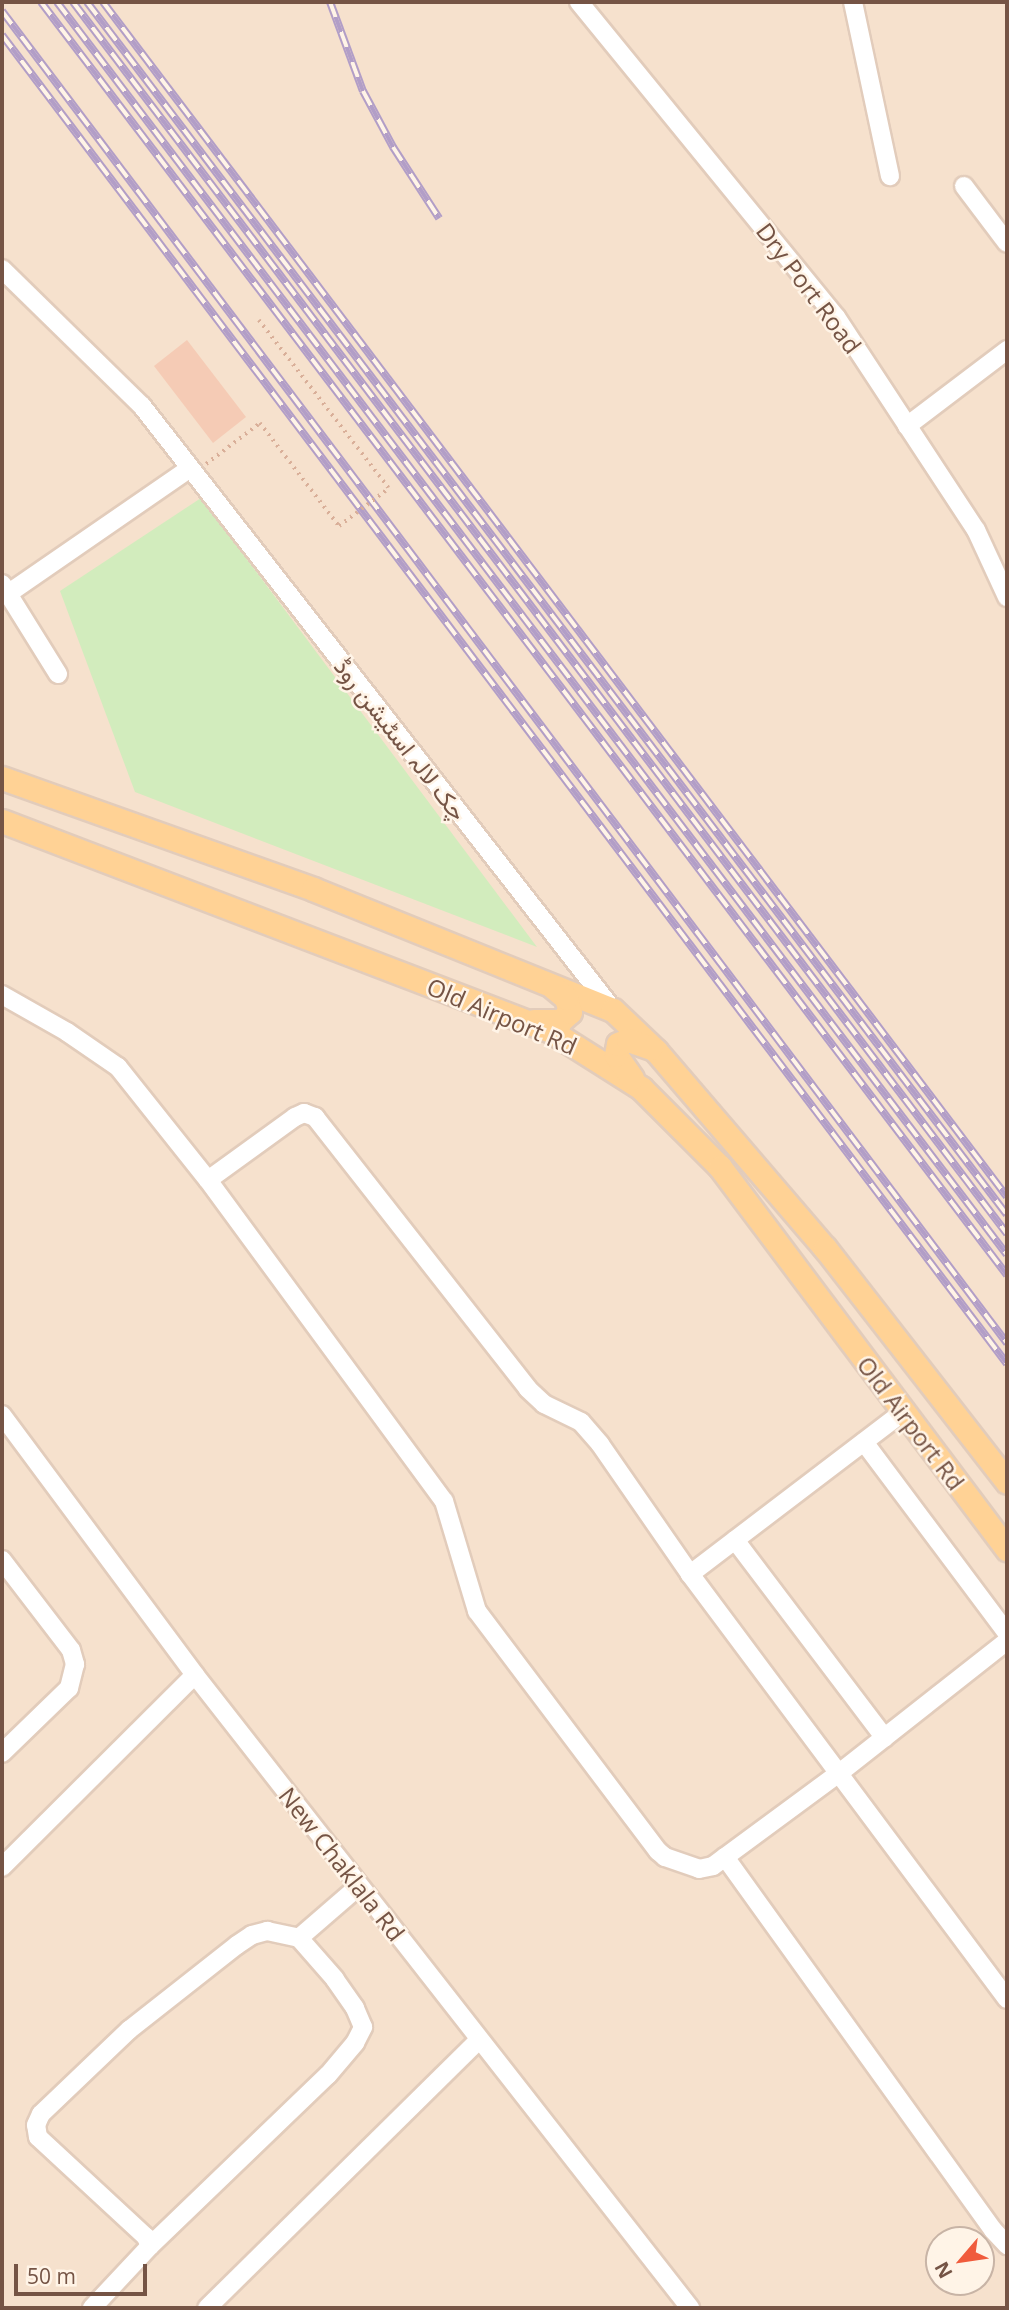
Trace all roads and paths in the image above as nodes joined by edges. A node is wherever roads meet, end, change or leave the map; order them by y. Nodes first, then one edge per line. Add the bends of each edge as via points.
1 (579, 2) edge
2 (853, 2) edge
3 (890, 176) dead end
4 (964, 186) dead end
5 (1007, 243) edge
6 (2, 269) edge
7 (259, 320) dead end
8 (1007, 351) edge
9 (908, 426) junction
10 (192, 470) junction
11 (6, 588) edge
12 (1007, 597) edge
13 (58, 674) dead end
14 (2, 778) edge
15 (2, 821) edge
16 (548, 983) junction
17 (2, 995) edge
18 (613, 1010) junction
19 (518, 1017) junction
20 (656, 1051) junction
21 (641, 1088) junction
22 (208, 1180) junction
23 (903, 1412) junction
24 (2, 1415) edge
25 (864, 1442) junction
26 (1007, 1482) edge
27 (735, 1540) junction
28 (1007, 1549) edge
29 (2, 1560) edge
30 (690, 1574) junction
31 (1007, 1633) edge
32 (1007, 1641) edge
33 (195, 1675) junction
34 (885, 1738) junction
35 (2, 1753) edge
36 (839, 1773) junction
37 (725, 1857) junction
38 (2, 1867) edge
39 (359, 1886) junction
40 (299, 1938) junction
41 (1007, 1999) edge
42 (478, 2041) junction
43 (1007, 2245) edge
44 (150, 2246) junction
45 (92, 2308) edge
46 (209, 2308) edge
47 (690, 2308) edge

1 - 9 street, Dry Port Road via 836,317
2 - 3 street
4 - 5 street
6 - 10 street, چک لالہ اسٹیشن روڈ via 142,406
7 - 10 path, bridge via 388,488 339,526 260,423
8 - 9 street
9 - 12 street, Dry Port Road via 976,530
10 - 11 street
10 - 18 street, چک لالہ اسٹیشن روڈ
11 - 13 street
14 - 16 main road, Old Airport Rd via 313,889
15 - 19 main road, Old Airport Rd
16 - 18 main road, Old Airport Rd
16 - 19 main road via 566,998 570,1012 551,1022
17 - 22 street via 118,1067
18 - 20 main road, Old Airport Rd
19 - 21 main road, Old Airport Rd via 572,1043
20 - 21 main road via 628,1040 618,1044 616,1055
20 - 26 main road, Old Airport Rd via 825,1248
21 - 23 main road, Old Airport Rd via 720,1167
22 - 30 street via 295,1117 304,1113 315,1117 528,1389 544,1404 581,1422 600,1444
22 - 37 street via 444,1501 477,1611 658,1851 699,1869
23 - 25 street
23 - 28 main road, Old Airport Rd
24 - 33 street, New Chaklala Rd
25 - 27 street
25 - 31 street
27 - 30 street
27 - 34 street
29 - 35 street via 71,1650 75,1664 69,1688
30 - 36 street
32 - 34 street
33 - 38 street
33 - 39 street, New Chaklala Rd
34 - 36 street
36 - 37 street
36 - 41 street
37 - 43 street
39 - 40 street
39 - 42 street, New Chaklala Rd
40 - 44 street via 335,1979 363,2027 328,2075
40 - 44 street via 267,1931 237,1945 130,2030 41,2114 36,2124 38,2137 146,2236
42 - 46 street
42 - 47 street, New Chaklala Rd
44 - 45 street

